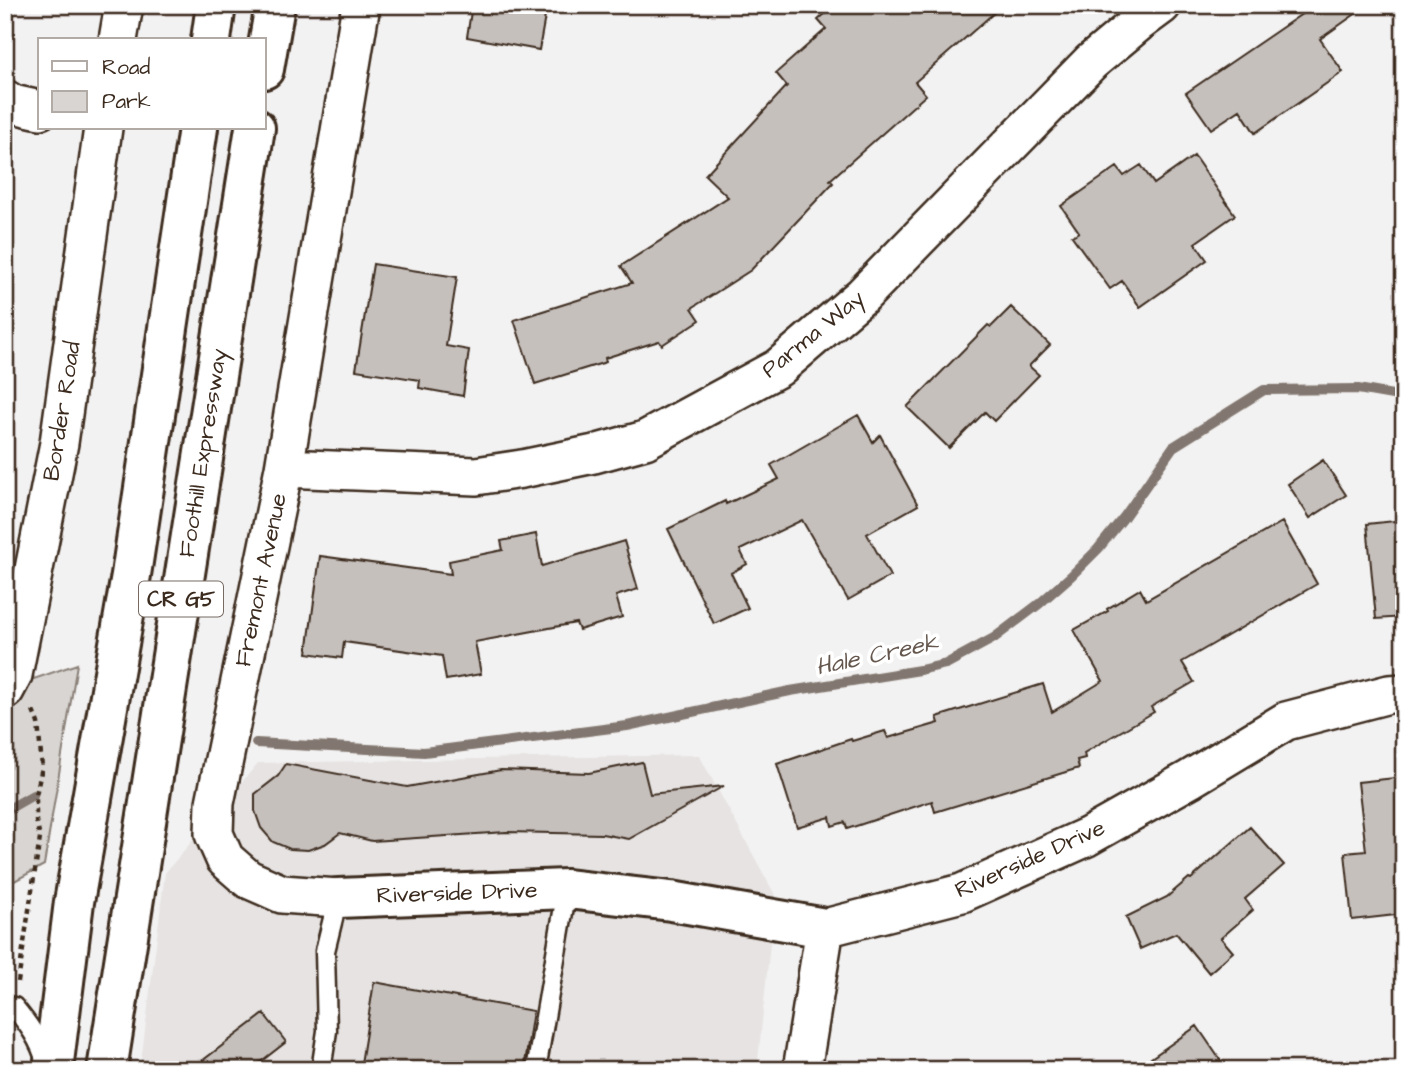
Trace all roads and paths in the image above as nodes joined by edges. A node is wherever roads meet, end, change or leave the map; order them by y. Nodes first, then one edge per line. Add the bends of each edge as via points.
1 (124, 5) edge
2 (216, 5) edge
3 (275, 5) edge
4 (361, 5) edge
5 (1162, 5) edge
6 (118, 38) edge
7 (211, 38) edge
8 (266, 57) edge
9 (5, 99) edge
10 (38, 110) edge
11 (103, 130) edge
12 (198, 130) edge
13 (255, 130) edge
14 (284, 468) junction
15 (9, 683) edge
16 (1404, 692) edge
17 (567, 889) junction
18 (338, 898) junction
19 (825, 928) junction
20 (9, 1006) edge
21 (51, 1070) edge
22 (107, 1070) edge
23 (321, 1070) edge
24 (536, 1070) edge
25 (802, 1070) edge

1 - 6 street
2 - 7 main road
3 - 8 main road
4 - 14 street, Fremont Avenue
5 - 14 street, Parma Way via 1091,62 863,295 778,368 645,440 476,476
9 - 10 street
11 - 15 street, Border Road via 59,443
12 - 21 main road, CR G5
13 - 22 main road, Foothill Expressway / CR G5
14 - 18 street, Fremont Avenue via 215,803 214,834 225,859 248,879 282,894
15 - 20 path via 26,698 38,723 41,767 36,795 40,838
16 - 19 street, Riverside Drive via 1286,721 1087,837 962,893
17 - 18 main road, Riverside Drive
17 - 19 main road, Riverside Drive via 671,901
17 - 24 lane
18 - 23 lane via 325,951 327,1031
19 - 25 street
20 - 21 lane via 28,1023

